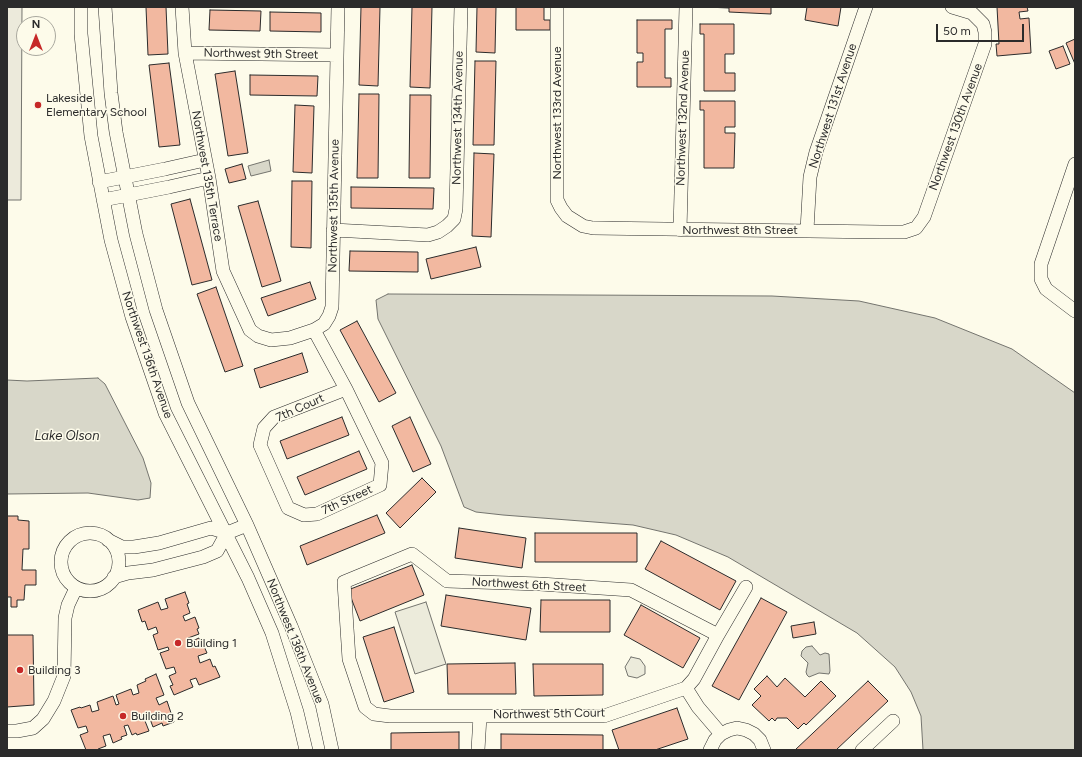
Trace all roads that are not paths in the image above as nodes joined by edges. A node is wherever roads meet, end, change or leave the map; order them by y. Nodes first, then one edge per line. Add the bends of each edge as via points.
1 (81, 7) edge
2 (104, 7) edge
3 (182, 7) edge
4 (338, 7) edge
5 (461, 7) edge
6 (556, 7) edge
7 (686, 7) edge
8 (866, 7) edge
9 (952, 7) edge
10 (185, 53) junction
11 (337, 55) junction
12 (205, 160) junction
13 (1075, 164) edge
14 (124, 177) junction
15 (209, 178) junction
16 (99, 182) junction
17 (1071, 193) edge
18 (128, 195) junction
19 (103, 200) junction
20 (567, 216) joint
21 (916, 228) joint
22 (333, 230) junction
23 (680, 230) junction
24 (807, 230) junction
25 (1075, 311) edge
26 (314, 330) junction
27 (346, 389) junction
28 (304, 515) joint
29 (247, 525) junction
30 (227, 533) junction
31 (106, 538) junction
32 (114, 577) junction
33 (746, 587) dead end
34 (76, 588) junction
35 (718, 635) junction
36 (686, 688) junction
37 (374, 714) joint
38 (480, 716) junction
39 (893, 721) dead end
40 (7, 731) edge
41 (721, 734) junction
42 (306, 750) edge
43 (332, 750) edge
44 (478, 750) edge
45 (710, 750) edge
46 (764, 750) edge
47 (862, 750) edge

1 - 16 street, Northwest 136th Avenue via 81,34 91,136
2 - 14 street, Northwest 136th Avenue via 111,93
3 - 10 street, Northwest 135th Terrace
4 - 11 street, Northwest 135th Avenue
5 - 22 street, Northwest 134th Avenue via 454,219 438,232 428,235
6 - 20 street, Northwest 133rd Avenue via 556,200
7 - 23 street, Northwest 132nd Avenue
8 - 24 street, Northwest 131st Avenue via 816,152 810,177
9 - 21 street, Northwest 130th Avenue via 972,13 983,24 985,44 924,217
10 - 11 street, Northwest 9th Street
10 - 12 street, Northwest 135th Terrace
11 - 22 street, Northwest 135th Avenue
12 - 14 street
12 - 15 street, Northwest 135th Terrace
13 - 17 street
14 - 16 street
14 - 18 street, Northwest 136th Avenue
15 - 18 street
15 - 26 street, Northwest 135th Terrace via 224,271 250,330 271,340 290,338
16 - 19 street, Northwest 136th Avenue
17 - 25 street via 1041,264 1041,279 1046,289
18 - 19 street
18 - 29 street, Northwest 136th Avenue via 156,310 188,403
19 - 30 street, Northwest 136th Avenue via 132,317 165,413
20 - 23 street, Northwest 8th Street via 583,226 593,228
21 - 24 street, Northwest 8th Street via 904,232
22 - 26 street, Northwest 135th Avenue via 332,307 324,324
23 - 24 street, Northwest 8th Street
26 - 27 street
27 - 28 street, 7th Street via 382,463 380,485 317,514
27 - 28 street, 7th Court via 274,417 264,428 260,445 288,508
29 - 30 street
29 - 43 street, Northwest 136th Avenue via 322,704
30 - 31 street via 211,528 159,543 134,547 122,547
30 - 32 street via 217,551 203,557
30 - 42 street, Northwest 136th Avenue via 272,633
31 - 32 street via 113,545 119,562
31 - 34 street via 88,533 70,540 64,548 61,556 63,575
32 - 34 street via 105,587 96,590
33 - 35 street
34 - 40 street via 64,618 64,676 54,701 43,719 33,728
35 - 36 street
35 - 37 street, Northwest 6th Street via 631,590 447,581 412,554 344,582 349,659 365,706
36 - 38 street, Northwest 5th Court via 604,716
36 - 41 street
37 - 38 street, Northwest 5th Court
38 - 44 street
39 - 47 street
41 - 45 street
41 - 46 street via 733,729 746,730 760,740

